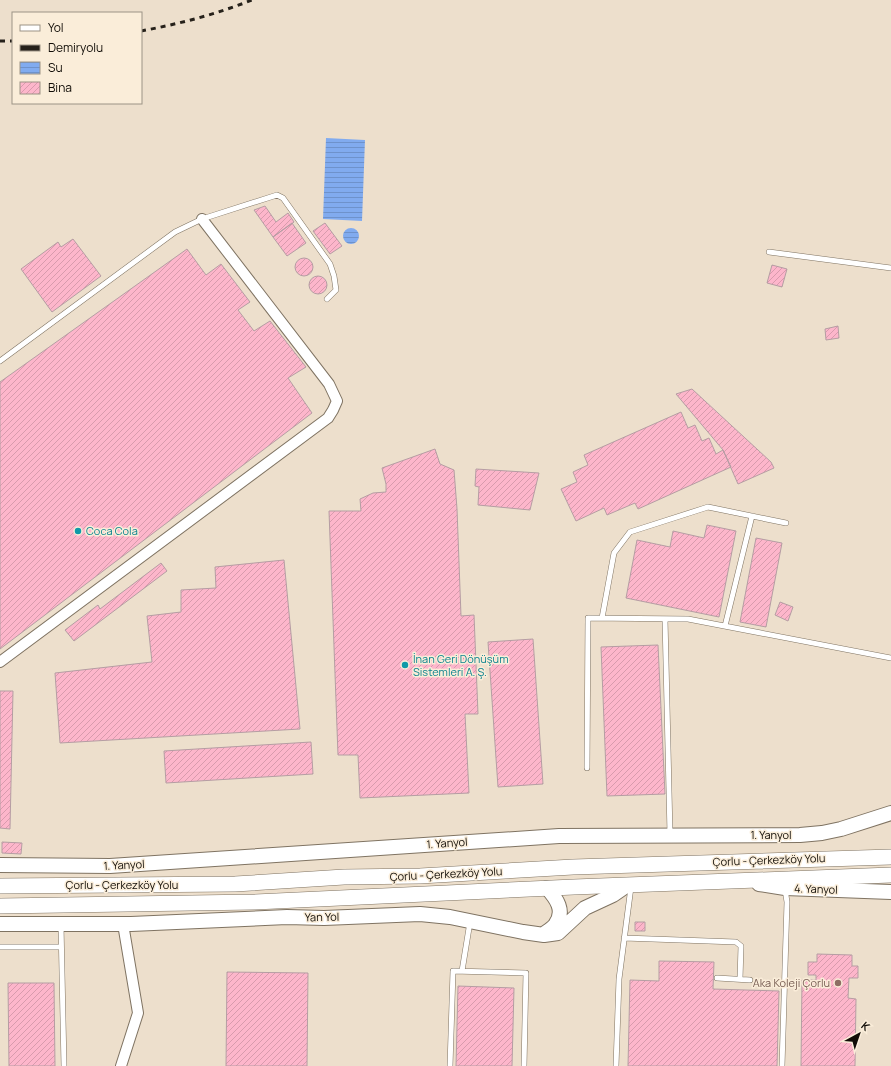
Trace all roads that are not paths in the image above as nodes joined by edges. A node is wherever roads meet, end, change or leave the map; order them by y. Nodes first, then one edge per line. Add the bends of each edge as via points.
1 (202, 219) junction
2 (769, 252) dead end
3 (891, 268) edge
4 (327, 299) dead end
5 (0, 361) edge
6 (752, 516) junction
7 (786, 523) dead end
8 (602, 618) junction
9 (664, 619) junction
10 (725, 626) junction
11 (891, 658) edge
12 (0, 662) edge
13 (587, 768) dead end
14 (891, 813) edge
15 (670, 835) junction
16 (891, 852) edge
17 (891, 857) edge
18 (873, 858) junction
19 (0, 866) edge
20 (891, 875) edge
21 (741, 882) junction
22 (0, 886) edge
23 (628, 886) junction
24 (547, 888) junction
25 (785, 888) junction
26 (891, 892) edge
27 (0, 906) edge
28 (470, 921) junction
29 (0, 924) edge
30 (61, 924) junction
31 (123, 924) junction
32 (544, 935) junction
33 (624, 938) junction
34 (0, 947) edge
35 (61, 947) junction
36 (462, 971) junction
37 (717, 978) dead end
38 (740, 979) junction
39 (750, 980) dead end
40 (64, 1066) edge
41 (121, 1066) edge
42 (450, 1066) edge
43 (524, 1066) edge
44 (616, 1066) edge
45 (782, 1066) edge

1 - 4 lane via 277,195 283,198 330,264 336,290
1 - 5 lane via 175,232
1 - 12 street via 329,384 337,402 328,418
2 - 3 lane
6 - 7 lane
6 - 8 lane via 708,507 630,532 614,553
6 - 10 lane
8 - 9 lane
8 - 13 lane via 588,618
9 - 10 lane via 688,619
9 - 15 lane
10 - 11 lane
14 - 15 main road, 1. Yanyol via 822,833
15 - 19 main road, 1. Yanyol via 559,836 110,866
16 - 18 main road
17 - 18 main road, Çorlu - Çerkezköy Yolu
18 - 22 main road, Çorlu - Çerkezköy Yolu via 573,867 235,884
20 - 21 main road, Çorlu - Çerkezköy Yolu
21 - 23 main road, Çorlu - Çerkezköy Yolu
21 - 25 main road, 4. Yanyol
23 - 24 main road, Çorlu - Çerkezköy Yolu
23 - 32 main road, Yan Yol via 585,908 558,932
23 - 33 lane
24 - 27 main road, Çorlu - Çerkezköy Yolu via 255,902
24 - 32 main road via 560,908 555,924
25 - 26 main road, 4. Yanyol
25 - 45 lane via 787,902
28 - 31 main road, Yan Yol via 420,914
28 - 32 main road, Yan Yol
28 - 36 lane
29 - 30 main road, Yan Yol
30 - 31 main road, Yan Yol
30 - 35 lane
31 - 41 street via 138,1013
33 - 38 lane via 736,942 741,946
33 - 44 lane via 619,979
34 - 35 lane
35 - 40 lane
36 - 42 lane via 452,970
36 - 43 lane via 526,973
37 - 38 lane
38 - 39 lane

